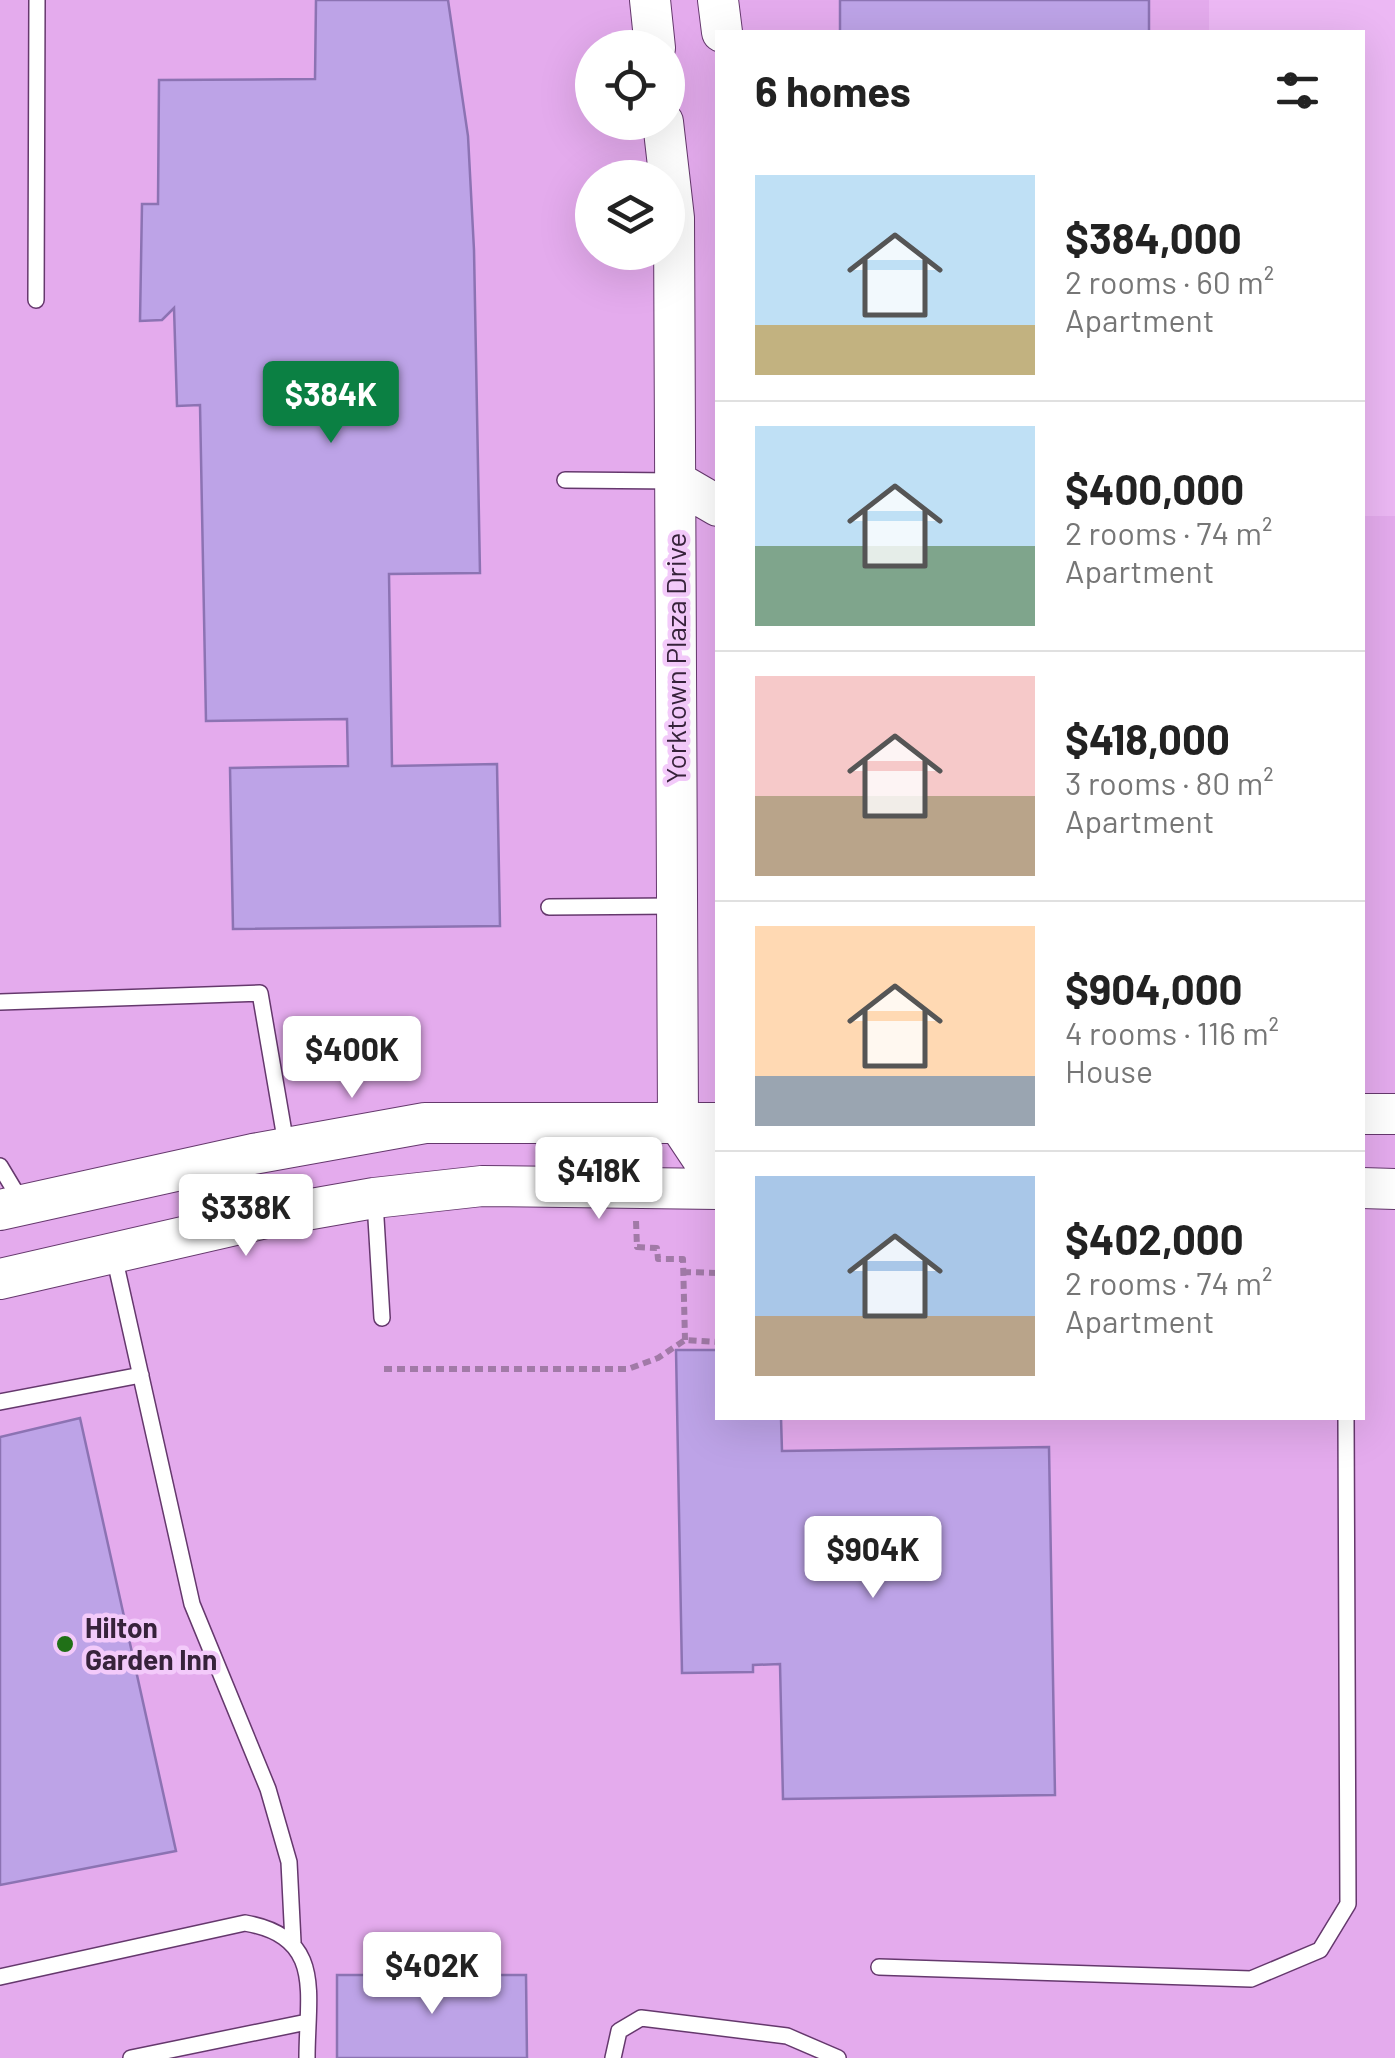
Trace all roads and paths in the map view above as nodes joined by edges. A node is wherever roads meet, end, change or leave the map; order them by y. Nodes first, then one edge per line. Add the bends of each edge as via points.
1 (36, 0) edge
2 (650, 0) edge
3 (718, 0) edge
4 (653, 30) edge
5 (722, 30) edge
6 (665, 140) edge
7 (36, 300) dead end
8 (565, 480) dead end
9 (675, 481) junction
10 (715, 504) edge
11 (677, 906) junction
12 (549, 907) dead end
13 (0, 1002) edge
14 (1365, 1114) edge
15 (1395, 1114) edge
16 (698, 1123) edge
17 (286, 1148) junction
18 (0, 1166) edge
19 (715, 1177) edge
20 (715, 1186) edge
21 (1365, 1188) edge
22 (1395, 1188) edge
23 (374, 1198) junction
24 (11, 1207) edge
25 (652, 1219) dead end
26 (113, 1252) junction
27 (683, 1272) junction
28 (715, 1272) edge
29 (0, 1279) edge
30 (382, 1318) dead end
31 (685, 1340) junction
32 (715, 1342) edge
33 (384, 1369) dead end
34 (141, 1375) junction
35 (0, 1402) edge
36 (1346, 1420) edge
37 (293, 1942) junction
38 (879, 1967) dead end
39 (0, 1977) edge
40 (307, 2022) junction
41 (131, 2058) edge
42 (307, 2058) edge
43 (613, 2058) edge
44 (838, 2058) edge

1 - 7 lane
2 - 4 street
3 - 5 street
6 - 9 street, Yorktown Plaza Drive via 674,218
8 - 9 lane
9 - 10 street
9 - 11 street, Yorktown Plaza Drive
11 - 12 lane
11 - 16 street, Yorktown Plaza Drive
13 - 17 lane via 260,993
14 - 15 street
16 - 17 street via 425,1123
16 - 19 street
17 - 24 street
18 - 24 lane
20 - 23 street via 482,1186
21 - 22 street
23 - 26 street
23 - 30 lane
25 - 27 path via 636,1219 637,1248 657,1248 658,1259 683,1260
26 - 29 street
26 - 34 lane
27 - 28 path
27 - 31 path
31 - 32 path
31 - 33 path via 628,1370
34 - 35 lane
34 - 37 lane via 192,1604 268,1789 289,1862
36 - 38 lane via 1348,1904 1320,1950 1251,1978
37 - 39 lane via 245,1922
37 - 40 lane via 307,1966
40 - 41 lane
40 - 42 lane
43 - 44 lane via 619,2031 641,2018 788,2036

